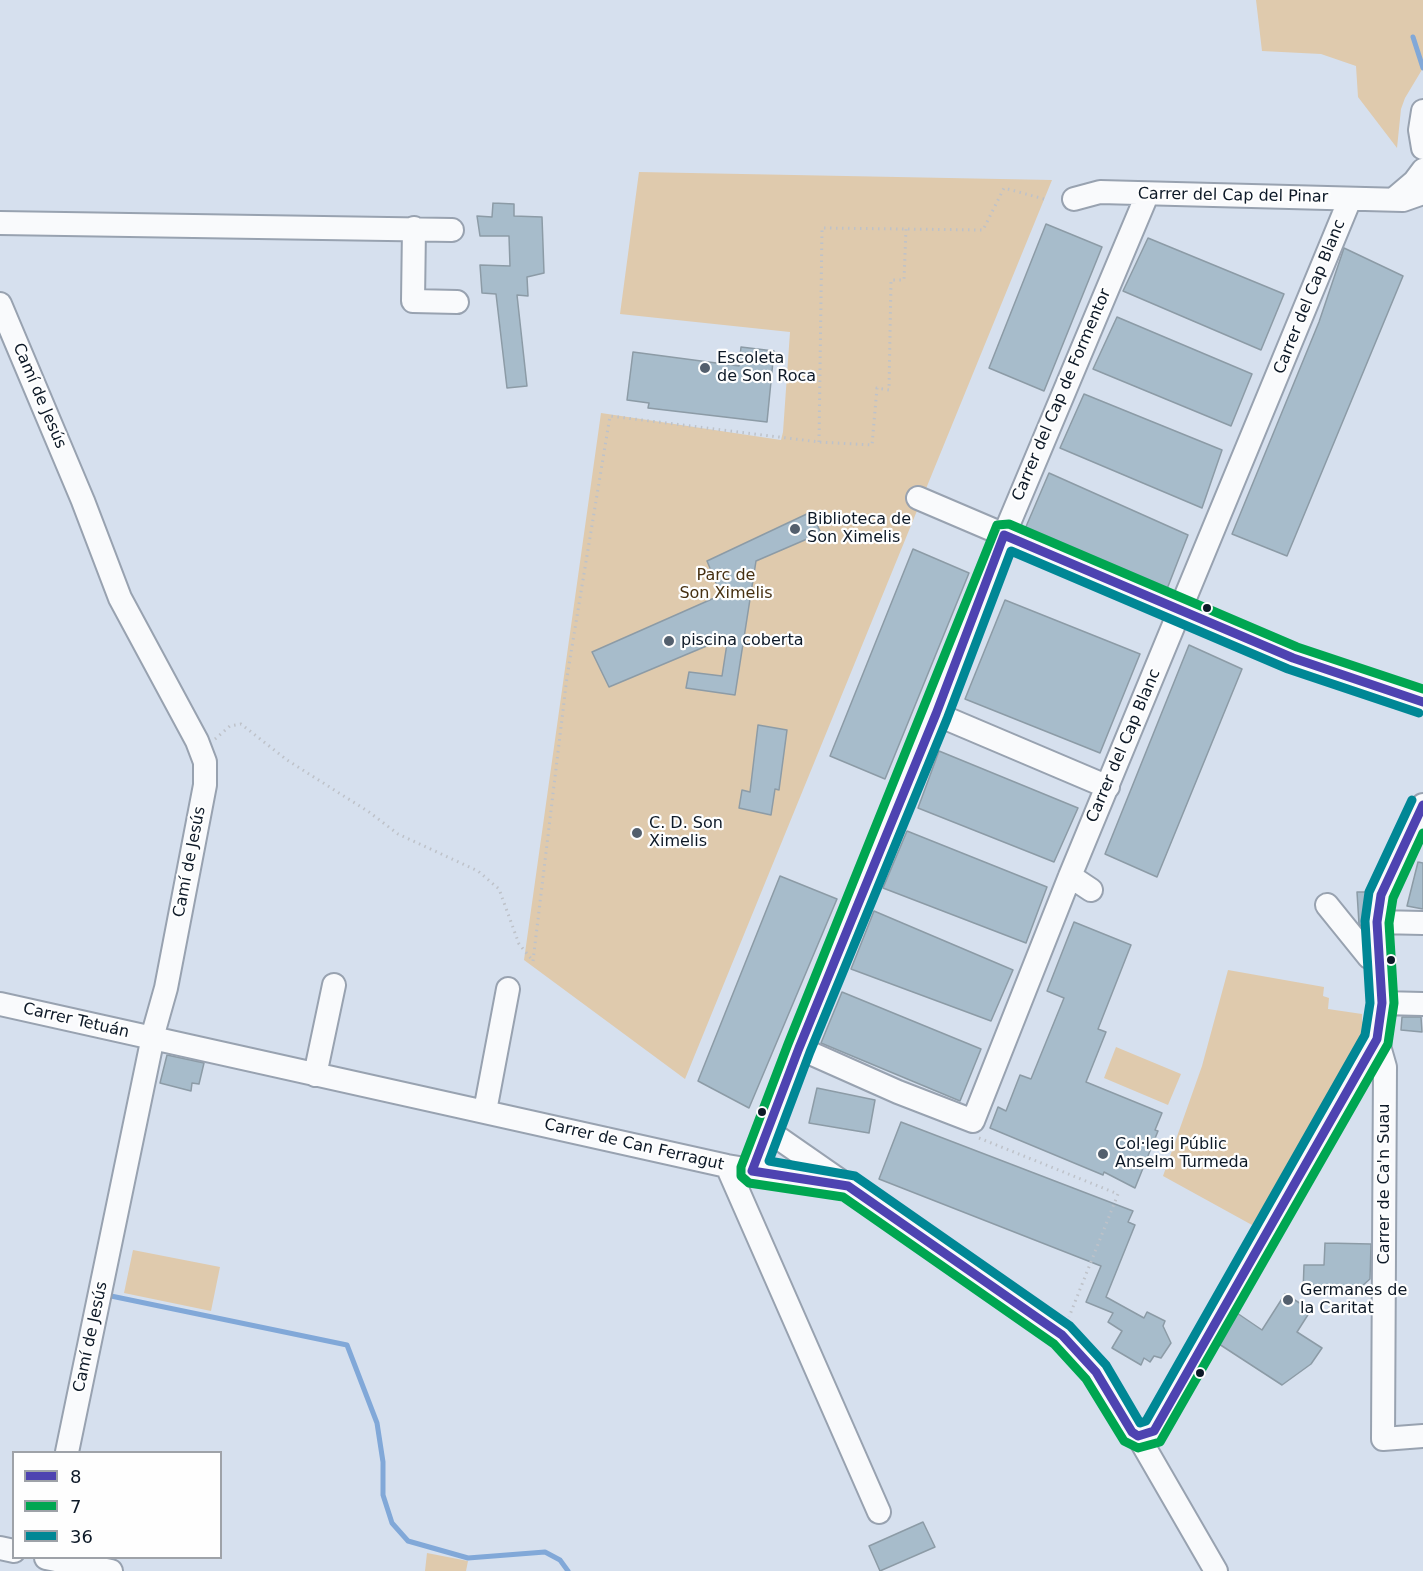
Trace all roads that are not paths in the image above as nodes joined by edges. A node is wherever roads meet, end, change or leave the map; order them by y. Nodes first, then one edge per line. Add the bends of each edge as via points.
1 (1423, 111) edge
2 (1423, 148) edge
3 (1423, 170) edge
4 (1423, 193) edge
5 (1147, 195) junction
6 (1074, 199) dead end
7 (1350, 199) junction
8 (1393, 200) junction
9 (0, 223) edge
10 (414, 228) junction
11 (452, 230) dead end
12 (457, 302) dead end
13 (0, 304) edge
14 (918, 498) dead end
15 (1004, 535) junction
16 (1181, 611) junction
17 (1423, 702) edge
18 (936, 714) junction
19 (1108, 787) junction
20 (1423, 806) edge
21 (1070, 876) junction
22 (1090, 890) dead end
23 (1327, 905) dead end
24 (1377, 922) junction
25 (1423, 923) edge
26 (1380, 961) junction
27 (334, 985) dead end
28 (508, 989) dead end
29 (1382, 1003) junction
30 (0, 1004) edge
31 (1423, 1004) edge
32 (153, 1038) junction
33 (1377, 1039) junction
34 (799, 1048) junction
35 (315, 1075) junction
36 (485, 1111) junction
37 (767, 1130) junction
38 (727, 1166) junction
39 (752, 1171) junction
40 (848, 1186) junction
41 (1138, 1436) junction
42 (1423, 1436) edge
43 (67, 1451) edge
44 (879, 1512) dead end
45 (54, 1559) edge
46 (111, 1571) edge
47 (1216, 1571) edge

1 - 2 street
3 - 8 street
4 - 8 street, Carrer del Cap del Pinar
5 - 6 street, Carrer del Cap del Pinar via 1100,192
5 - 7 street, Carrer del Cap del Pinar
5 - 15 street, Carrer del Cap de Formentor
7 - 8 street, Carrer del Cap del Pinar
7 - 16 street, Carrer del Cap Blanc
9 - 10 street
10 - 11 street
10 - 12 street via 413,301
13 - 32 street, Camí de Jesús via 120,598 205,762 205,785
14 - 15 street
15 - 16 street
15 - 18 street, Carrer del Cap de Formentor
16 - 17 street via 1293,658
16 - 19 street, Carrer del Cap Blanc
18 - 19 street
18 - 34 street, Carrer del Cap de Formentor
19 - 21 street, Carrer del Cap Blanc
20 - 24 street via 1381,895
21 - 22 street
21 - 34 street, Carrer del Cap Blanc via 973,1121
23 - 26 street via 1369,957
24 - 25 street
24 - 26 street
26 - 29 street
27 - 35 street
28 - 36 street
29 - 31 street
29 - 33 street
30 - 32 street, Carrer Tetuán
32 - 35 street, Carrer de Can Ferragut
32 - 43 street, Camí de Jesús
33 - 41 street via 1154,1431
33 - 42 street, Carrer de Ca'n Suau via 1385,1067 1383,1439
34 - 37 street, Carrer del Cap de Formentor
35 - 36 street, Carrer de Can Ferragut
36 - 38 street, Carrer de Can Ferragut
37 - 39 street
37 - 40 street
38 - 39 street, Carrer de Can Ferragut
38 - 44 street
39 - 40 street, Carrer de Can Ferragut
40 - 41 street, Carrer de Can Ferragut via 1062,1335 1096,1372 1131,1432
41 - 47 street
45 - 46 street

